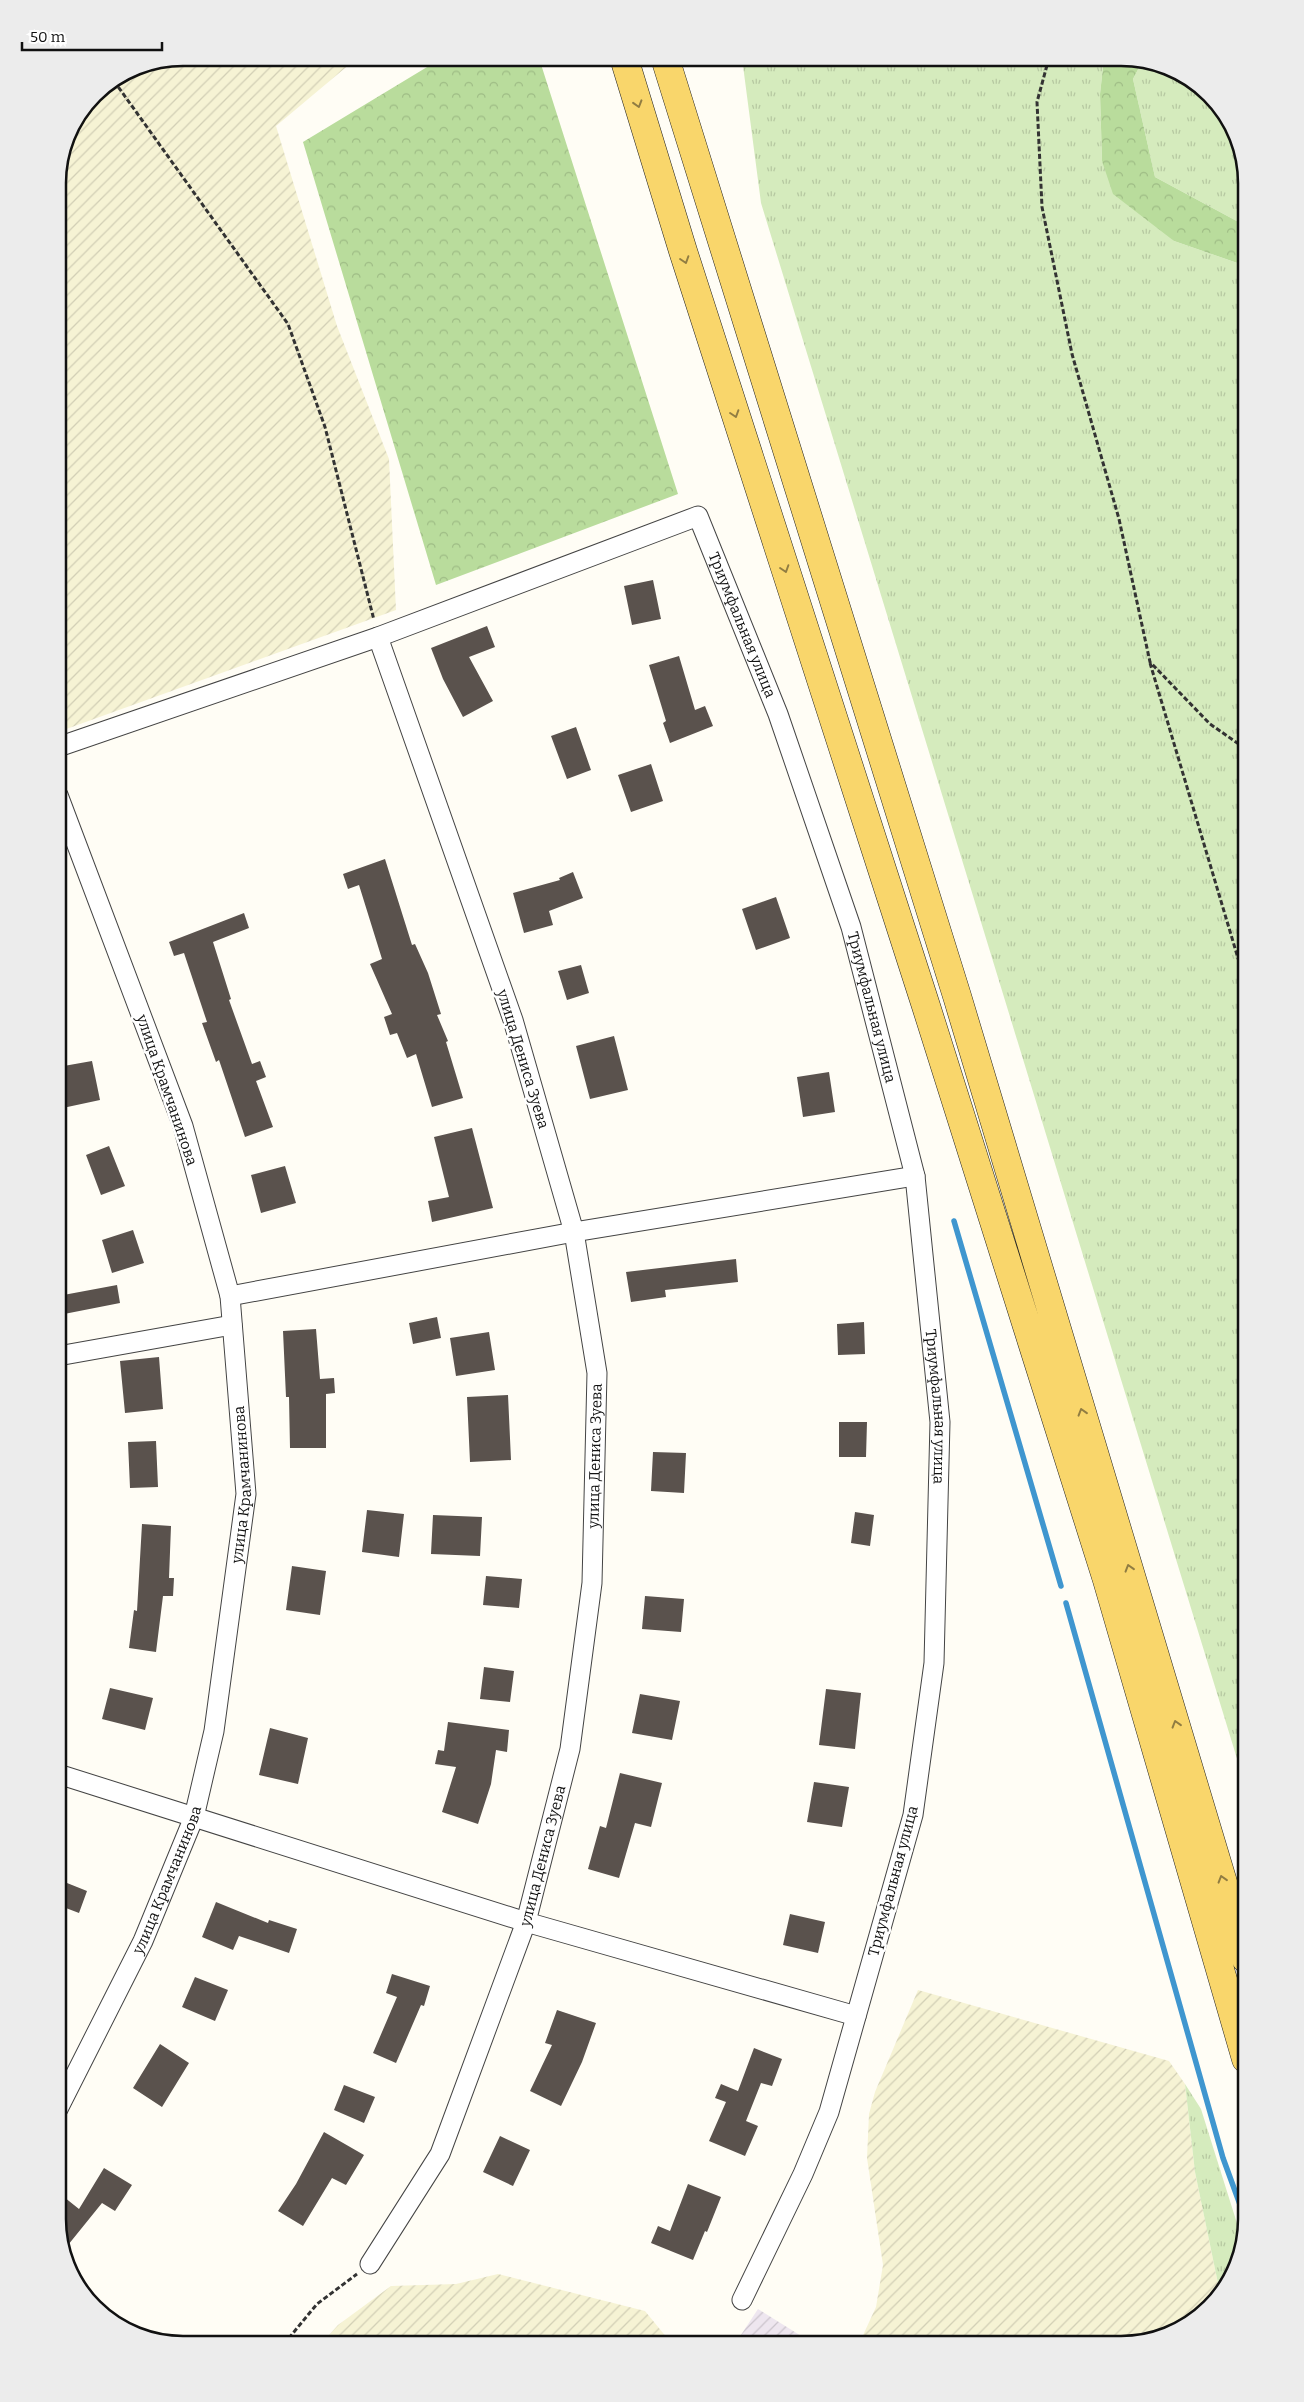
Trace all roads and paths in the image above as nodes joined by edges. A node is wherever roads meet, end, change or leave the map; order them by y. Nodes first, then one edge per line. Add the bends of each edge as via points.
1 (627, 67) edge
2 (668, 67) edge
3 (1046, 67) edge
4 (118, 86) edge
5 (378, 637) junction
6 (1150, 662) junction
7 (1238, 743) edge
8 (67, 744) edge
9 (67, 819) edge
10 (1238, 958) edge
11 (915, 1176) junction
12 (574, 1232) junction
13 (230, 1296) junction
14 (232, 1325) junction
15 (66, 1354) edge
16 (66, 1777) edge
17 (194, 1816) junction
18 (526, 1922) junction
19 (1238, 1933) edge
20 (856, 2016) junction
21 (1238, 2031) edge
22 (66, 2093) edge
23 (370, 2264) joint
24 (742, 2300) dead end
25 (291, 2335) edge

1 -> 21 main road via 1107,1580
19 -> 2 main road via 954,987
3 - 6 path via 1038,102 1042,207 1072,354 1118,519
4 - 5 path via 288,324 325,427
5 - 8 street
5 - 11 street, Триумфальная улица via 698,516 778,714 851,927
5 - 12 street, улица Дениса Зуева via 513,1020
6 - 7 path via 1210,724
6 - 10 path
9 - 13 street, улица Крамчанинова via 183,1126
11 - 12 street
11 - 20 street, Триумфальная улица via 940,1422 934,1663 913,1815
12 - 13 street
12 - 18 street, улица Дениса Зуева via 597,1373 592,1582 570,1749
13 - 14 street, улица Крамчанинова
14 - 15 street
14 - 17 street, улица Крамчанинова via 246,1494 214,1731
16 - 17 street
17 - 18 street
17 - 22 street, улица Крамчанинова via 143,1941
18 - 20 street
18 - 23 street, улица Дениса Зуева via 440,2154
20 - 24 street, Триумфальная улица via 830,2112 804,2174
23 - 25 path via 317,2304

